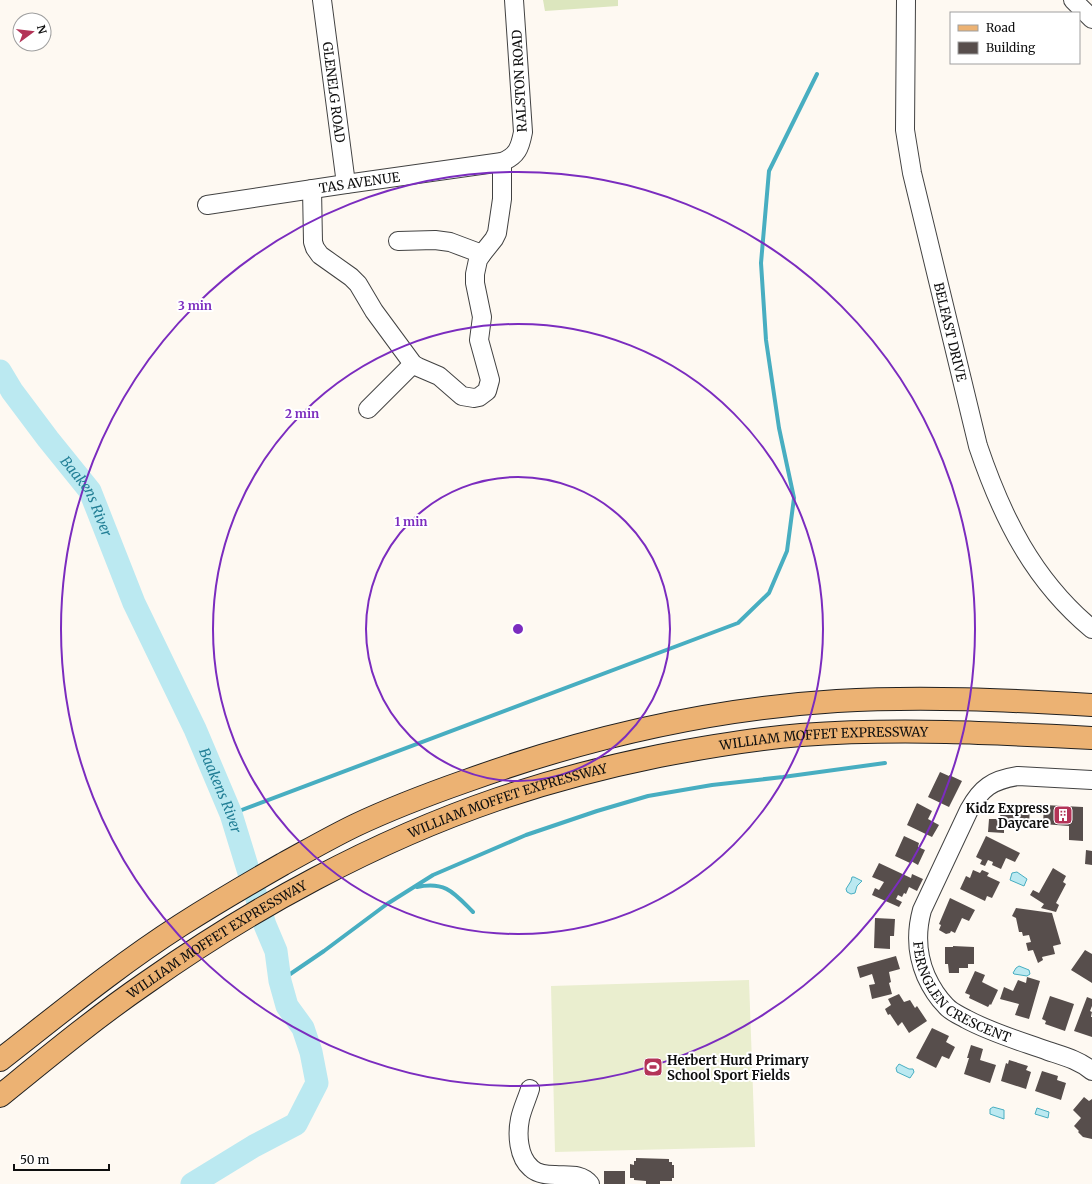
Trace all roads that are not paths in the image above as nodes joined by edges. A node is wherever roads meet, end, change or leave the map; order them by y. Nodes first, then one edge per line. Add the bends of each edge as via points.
1 (322, 0) edge
2 (514, 0) edge
3 (906, 0) edge
4 (1073, 0) edge
5 (1092, 19) edge
6 (507, 160) junction
7 (346, 184) junction
8 (312, 189) junction
9 (207, 205) dead end
10 (398, 241) dead end
11 (482, 254) junction
12 (413, 364) junction
13 (368, 409) dead end
14 (1092, 629) edge
15 (1092, 706) edge
16 (1092, 738) edge
17 (1092, 780) edge
18 (0, 1060) edge
19 (1092, 1071) edge
20 (530, 1089) dead end
21 (0, 1096) edge
22 (590, 1184) edge

1 - 7 street, GLENELG ROAD
2 - 6 street, RALSTON ROAD via 524,132 521,144
3 - 14 street, BELFAST DRIVE via 905,130 908,150 978,446 1009,525 1026,553 1048,585 1078,618
4 - 5 street
6 - 7 street, TAS AVENUE
6 - 11 street via 497,233
7 - 8 street, TAS AVENUE
8 - 9 street, TAS AVENUE
8 - 12 street via 313,242 317,252 358,284 374,311
10 - 11 street via 450,242
11 - 12 street via 476,266 475,283 482,317 479,344 490,380 487,391 474,398 462,396 439,376
12 - 13 street
15 - 18 main road via 975,699 835,701 690,719 542,754 421,797 356,825 246,885 180,925 120,967
16 - 21 main road, WILLIAM MOFFET EXPRESSWAY via 875,731 799,735 690,750 634,761 555,781 497,800 393,841 258,911 144,984
17 - 19 street, FERNGLEN CRESCENT via 1018,776 1006,778 986,787 974,800 922,910 918,937 923,969 930,986 946,1007 981,1027 1075,1060
20 - 22 street via 519,1129 525,1160 538,1172 582,1177

